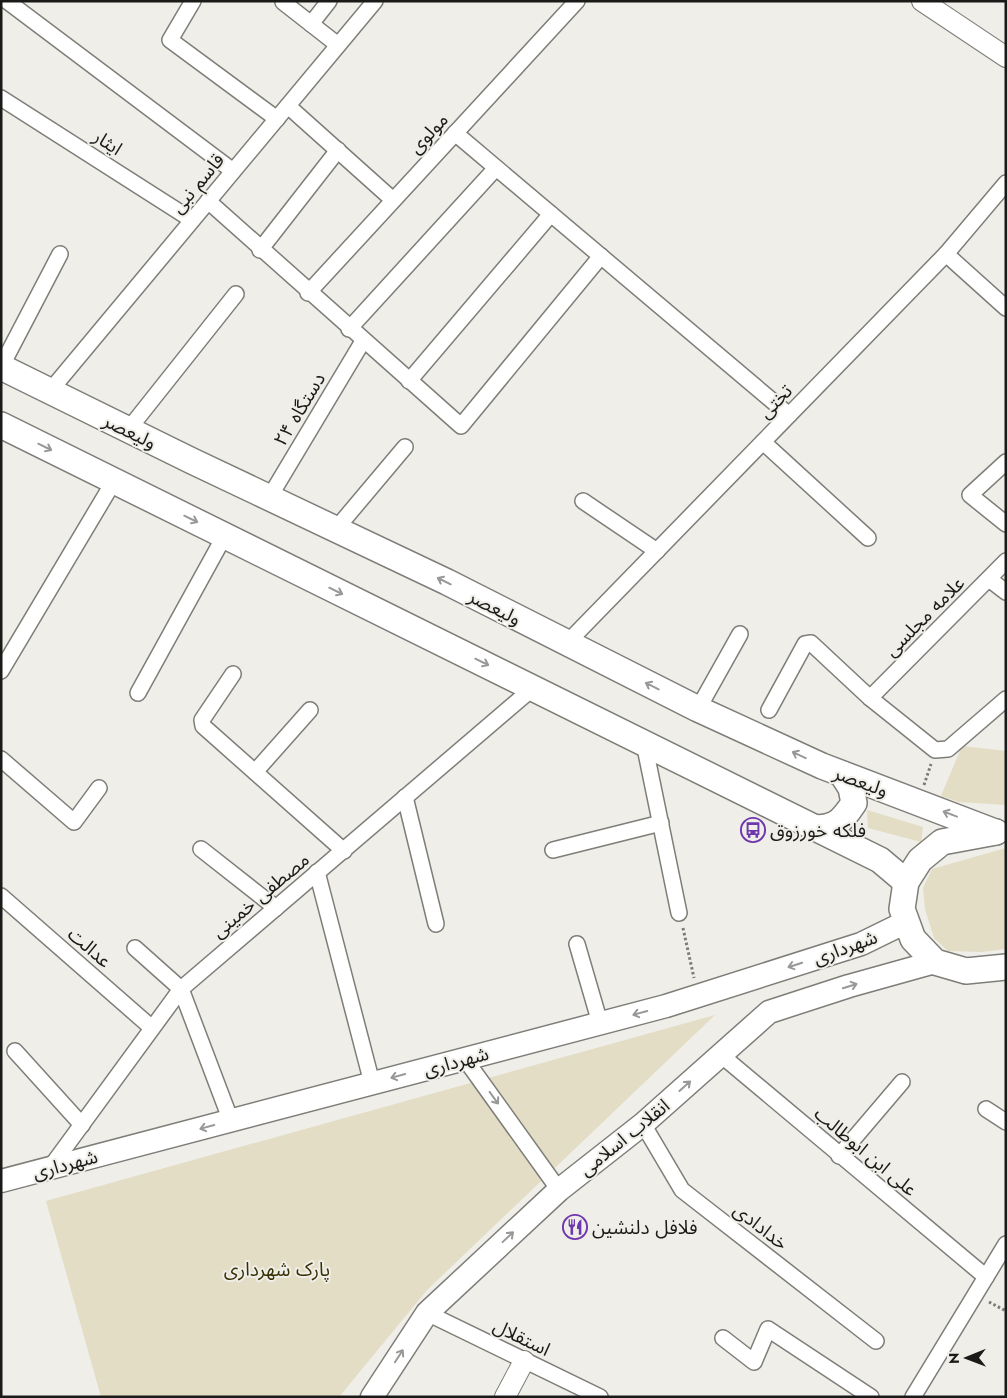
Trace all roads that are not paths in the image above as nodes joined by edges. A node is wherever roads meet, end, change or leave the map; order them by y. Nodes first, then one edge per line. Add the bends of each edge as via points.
1 (193, 1) edge
2 (329, 1) edge
3 (375, 1) edge
4 (577, 1) edge
5 (922, 1) edge
6 (283, 2) dead end
7 (14, 3) edge
8 (311, 24) junction
9 (338, 45) junction
10 (1006, 57) edge
11 (1, 98) edge
12 (288, 106) junction
13 (277, 119) junction
14 (455, 133) junction
15 (338, 150) junction
16 (496, 168) junction
17 (233, 171) junction
18 (1006, 183) edge
19 (393, 200) junction
20 (208, 201) junction
21 (551, 214) junction
22 (192, 220) junction
23 (260, 250) junction
24 (60, 254) dead end
25 (946, 254) junction
26 (601, 256) junction
27 (308, 293) junction
28 (236, 294) dead end
29 (1006, 308) edge
30 (349, 328) junction
31 (363, 341) junction
32 (1, 367) edge
33 (409, 381) junction
34 (50, 391) junction
35 (789, 415) junction
36 (1, 425) edge
37 (128, 430) junction
38 (763, 442) junction
39 (405, 446) dead end
40 (1006, 462) edge
41 (114, 481) junction
42 (269, 498) junction
43 (583, 501) dead end
44 (1006, 524) edge
45 (336, 530) junction
46 (225, 536) junction
47 (868, 538) dead end
48 (657, 552) junction
49 (1006, 561) edge
50 (989, 578) junction
51 (1006, 592) edge
52 (740, 634) dead end
53 (567, 643) junction
54 (1, 671) edge
55 (232, 674) dead end
56 (533, 688) junction
57 (138, 693) dead end
58 (870, 698) junction
59 (1006, 699) edge
60 (698, 709) junction
61 (310, 710) dead end
62 (769, 710) dead end
63 (644, 743) junction
64 (1, 759) edge
65 (255, 772) junction
66 (842, 774) junction
67 (99, 788) dead end
68 (404, 797) junction
69 (661, 823) junction
70 (813, 828) junction
71 (1001, 831) edge
72 (201, 849) dead end
73 (553, 850) dead end
74 (344, 851) junction
75 (318, 872) junction
76 (906, 882) junction
77 (1, 896) edge
78 (276, 908) junction
79 (680, 913) road end
80 (906, 922) junction
81 (436, 924) dead end
82 (577, 944) dead end
83 (135, 948) dead end
84 (935, 962) junction
85 (1006, 967) edge
86 (181, 989) junction
87 (600, 1023) junction
88 (152, 1028) junction
89 (15, 1051) dead end
90 (721, 1055) junction
91 (465, 1059) junction
92 (902, 1082) dead end
93 (372, 1083) junction
94 (986, 1109) dead end
95 (231, 1121) junction
96 (1006, 1122) edge
97 (643, 1124) junction
98 (82, 1125) junction
99 (839, 1156) junction
100 (50, 1168) junction
101 (1, 1181) edge
102 (559, 1190) junction
103 (1006, 1244) edge
104 (986, 1277) junction
105 (427, 1313) junction
106 (723, 1338) dead end
107 (876, 1341) dead end
108 (524, 1361) junction
109 (372, 1397) edge
110 (505, 1397) edge
111 (600, 1397) edge
112 (871, 1397) edge
113 (913, 1397) edge

1 - 13 street via 170,40
2 - 8 street
3 - 9 street, قاسم نبی
4 - 14 street, مولوی
5 - 10 street
6 - 8 street
7 - 17 street
8 - 9 street
9 - 12 street, قاسم نبی
11 - 22 street, ایثار
12 - 13 street, قاسم نبی
12 - 15 street
13 - 17 street, قاسم نبی
14 - 16 street
14 - 19 street, مولوی
15 - 19 street
15 - 23 street
16 - 21 street
16 - 30 street
17 - 20 street, قاسم نبی
18 - 25 street, تختی
19 - 27 street, مولوی
20 - 22 street, قاسم نبی
20 - 23 street
21 - 26 street
21 - 33 street
22 - 34 street, قاسم نبی
23 - 27 street
24 - 32 street
25 - 29 street
25 - 35 street, تختی
26 - 33 street via 461,426
26 - 35 street
27 - 30 street
28 - 37 street
30 - 31 street
31 - 33 street
31 - 42 street, ۲۴ دستگاه
32 - 34 main road, ولیعصر
34 - 37 main road, ولیعصر
35 - 38 street, تختی
36 -> 41 main road
37 - 42 main road, ولیعصر
38 - 47 street
38 - 48 street, تختی
39 - 45 street
40 - 44 street via 970,495
41 -> 46 main road
41 - 54 street
42 - 45 main road, ولیعصر
43 - 48 street
53 -> 45 main road, ولیعصر
46 -> 56 main road
46 - 57 street
48 - 53 street, تختی
49 - 50 street, علامه مجلسی
50 - 51 street
50 - 58 street, علامه مجلسی
52 - 60 street
60 -> 53 main road, ولیعصر
55 - 65 street via 202,723
56 - 63 main road
56 - 68 street, مصطفی خمینی
58 - 59 street via 935,750 948,749
58 - 62 street via 811,643 805,644
66 -> 60 main road, ولیعصر
61 - 65 street
63 - 69 street
63 - 70 main road
64 - 67 street via 74,822
65 - 74 street
66 - 70 main road via 851,788 854,803 845,818 830,828
71 -> 66 main road, ولیعصر
68 - 74 street, مصطفی خمینی
68 - 81 street
69 - 73 street
69 - 79 street
70 - 76 main road via 880,860
71 - 76 main road via 942,842 920,860
72 - 78 street
74 - 75 street, مصطفی خمینی
75 - 78 street, مصطفی خمینی
75 - 93 street
76 - 80 main road via 902,909
77 - 88 street, عدالت
78 - 86 street, مصطفی خمینی
80 - 84 main road via 913,938
80 -> 87 main road, شهرداری via 861,944 698,996
82 - 87 street
83 - 86 street
84 - 85 main road via 966,972
90 -> 84 main road, انقلاب اسلامی via 769,1012
86 - 88 street, مصطفی خمینی
86 - 95 street
87 - 91 main road, شهرداری
88 - 98 street, مصطفی خمینی
89 - 98 street
97 -> 90 main road, انقلاب اسلامی
90 - 99 street, علی ابن ابوطالب
91 -> 93 main road, شهرداری
91 -> 102 street
92 - 99 street
93 - 95 main road, شهرداری
94 - 96 street
95 -> 100 main road, شهرداری
97 - 102 main road, انقلاب اسلامی
97 - 107 street, خدادادی via 682,1190
98 - 100 street, مصطفی خمینی
99 - 104 street, علی ابن ابوطالب
100 - 101 main road, شهرداری
105 -> 102 main road, انقلاب اسلامی
103 - 104 street
104 - 113 street
105 - 108 street, استقلال
109 -> 105 main road, انقلاب اسلامی
106 - 112 street via 754,1362 768,1329
108 - 110 street
108 - 111 street, استقلال

